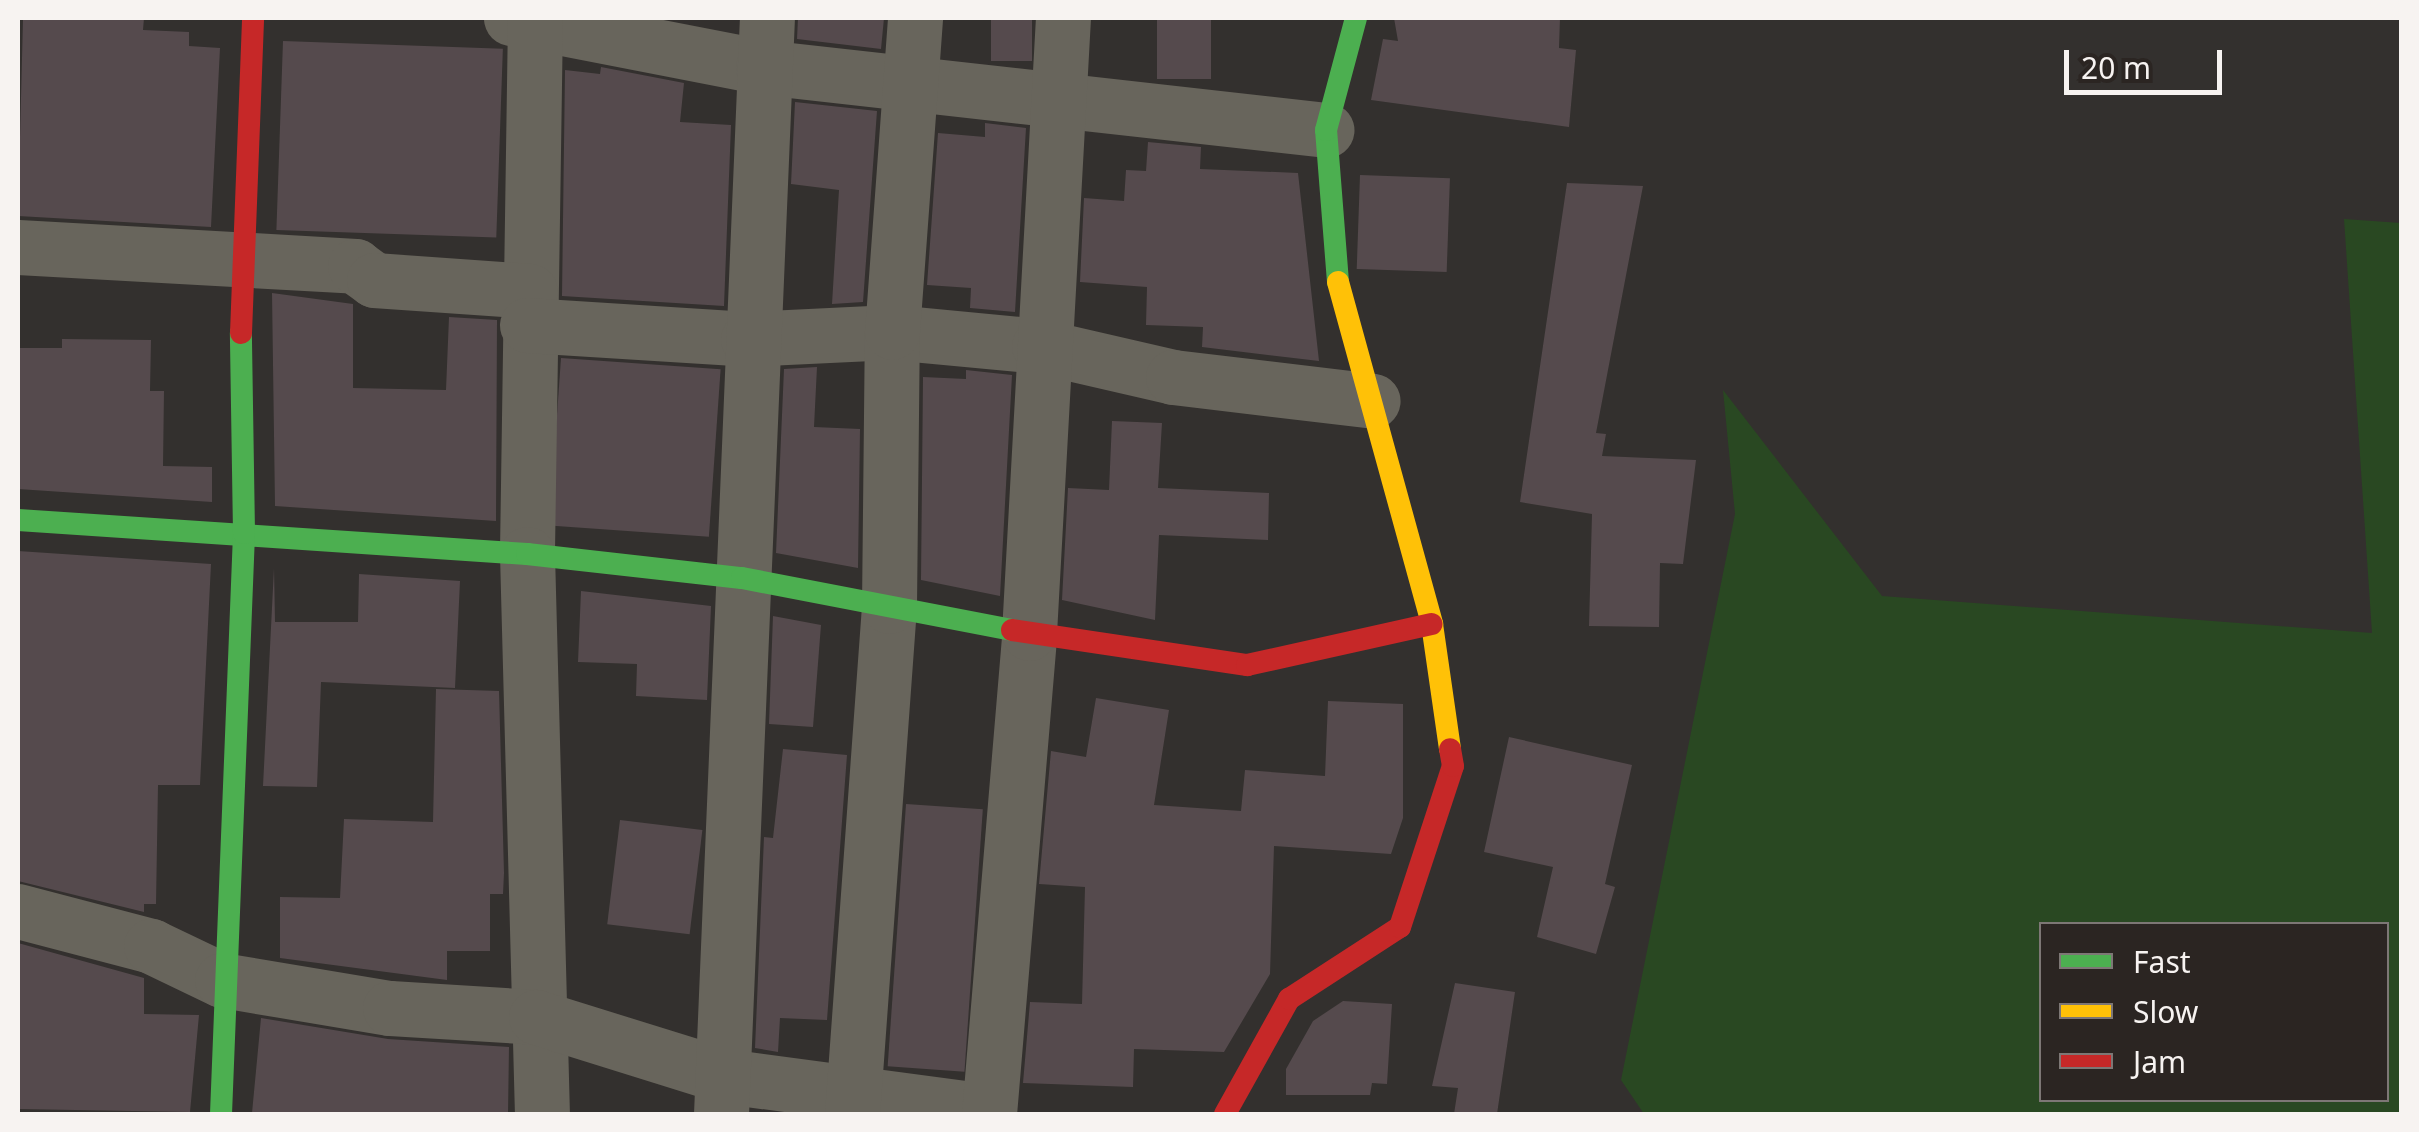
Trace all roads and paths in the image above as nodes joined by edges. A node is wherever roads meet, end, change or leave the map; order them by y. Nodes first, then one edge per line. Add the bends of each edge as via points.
1 (253, 18) edge
2 (915, 18) edge
3 (1063, 18) edge
4 (1356, 18) edge
5 (527, 19) edge
6 (765, 42) edge
7 (910, 80) junction
8 (1052, 101) junction
9 (1326, 130) junction
10 (18, 247) edge
11 (240, 264) junction
12 (528, 308) junction
13 (892, 332) junction
14 (748, 339) junction
15 (1039, 346) junction
16 (1373, 401) junction
17 (18, 520) edge
18 (244, 532) junction
19 (528, 554) junction
20 (742, 578) junction
21 (889, 606) junction
22 (1432, 624) junction
23 (1029, 634) junction
24 (18, 911) edge
25 (222, 980) junction
26 (536, 1017) junction
27 (723, 1095) edge
28 (853, 1101) edge
29 (989, 1113) edge
30 (221, 1114) edge
31 (542, 1114) edge
32 (1224, 1114) edge

1 - 11 street
2 - 7 street
3 - 8 street
4 - 9 street
5 - 6 street
5 - 12 street
6 - 7 street
6 - 14 street
7 - 8 street
7 - 13 street
8 - 9 street
8 - 15 street
9 - 16 street via 1336,276
10 - 11 street
11 - 12 street via 356,266 374,280
11 - 18 street
12 - 14 street
12 - 19 street
13 - 14 street
13 - 15 street
13 - 21 street
14 - 20 street
15 - 16 street via 1173,377
15 - 23 street
16 - 22 street
17 - 18 street
18 - 19 street
18 - 25 street
19 - 20 street
19 - 26 street
20 - 21 street
20 - 27 street
21 - 23 street
21 - 28 street
22 - 23 street via 1247,665
22 - 32 street via 1454,766 1400,927 1289,998
23 - 29 street
24 - 25 street via 151,946
25 - 26 street via 390,1008
25 - 30 street via 231,1003
26 - 27 street
26 - 31 street
27 - 28 street
28 - 29 street

